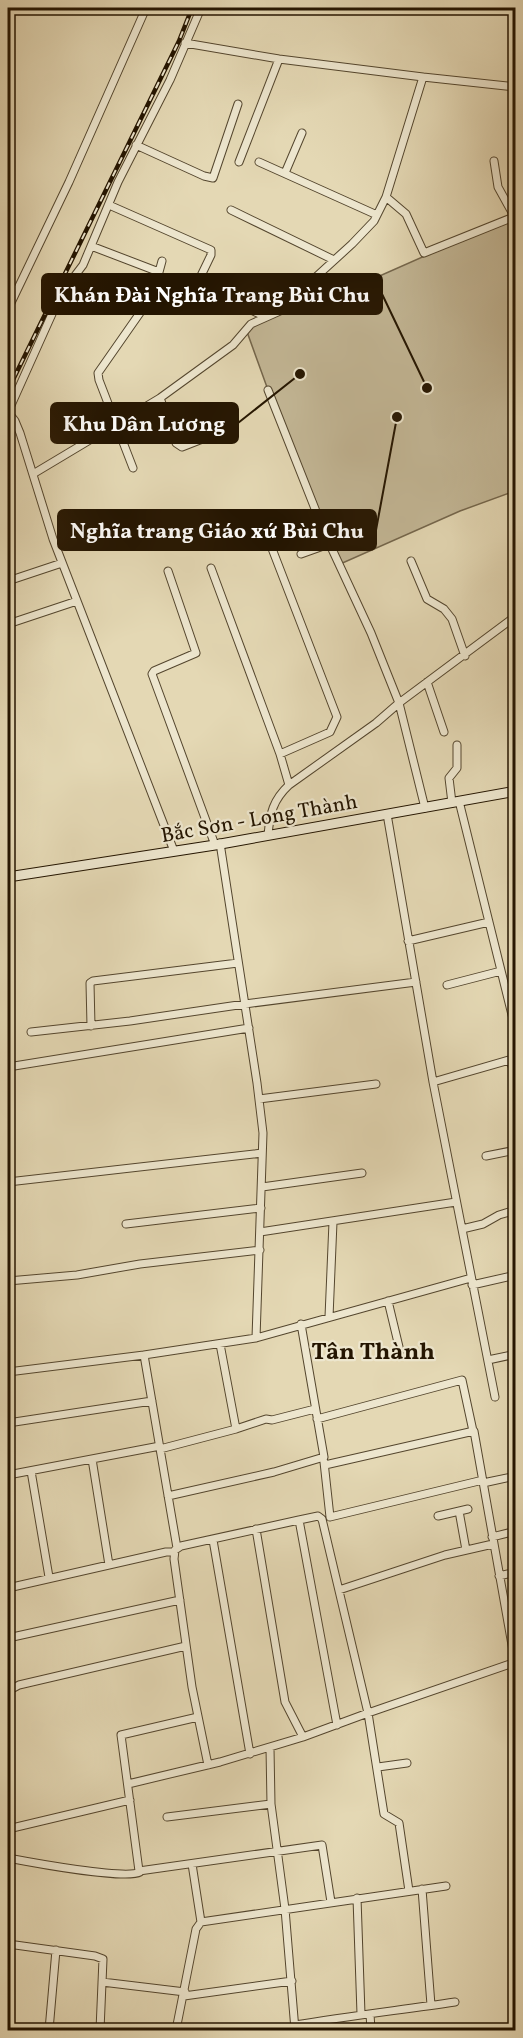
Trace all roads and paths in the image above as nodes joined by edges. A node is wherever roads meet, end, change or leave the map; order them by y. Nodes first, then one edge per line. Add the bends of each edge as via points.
1 (146, 8) edge
2 (201, 8) edge
3 (185, 43) junction
4 (279, 59) junction
5 (423, 77) junction
6 (516, 87) edge
7 (238, 104) dead end
8 (302, 133) dead end
9 (136, 145) junction
10 (494, 161) dead end
11 (239, 162) dead end
12 (259, 162) dead end
13 (285, 173) junction
14 (386, 197) junction
15 (109, 205) junction
16 (231, 210) dead end
17 (377, 215) junction
18 (515, 216) edge
19 (91, 246) junction
20 (334, 260) junction
21 (162, 261) dead end
22 (158, 274) junction
23 (197, 284) junction
24 (8, 309) edge
25 (266, 317) junction
26 (268, 390) dead end
27 (160, 398) junction
28 (8, 412) edge
29 (117, 424) junction
30 (205, 438) dead end
31 (134, 468) dead end
32 (33, 474) junction
33 (329, 544) junction
34 (271, 546) dead end
35 (301, 554) dead end
36 (411, 561) dead end
37 (62, 563) junction
38 (211, 568) dead end
39 (168, 571) dead end
40 (8, 581) edge
41 (76, 601) junction
42 (516, 616) edge
43 (8, 624) edge
44 (465, 656) junction
45 (427, 682) junction
46 (399, 703) junction
47 (444, 732) dead end
48 (457, 745) dead end
49 (280, 754) junction
50 (289, 785) junction
51 (516, 791) edge
52 (455, 802) junction
53 (425, 808) junction
54 (387, 814) junction
55 (268, 835) junction
56 (218, 844) junction
57 (174, 851) junction
58 (8, 877) edge
59 (489, 922) junction
60 (408, 941) junction
61 (238, 963) junction
62 (501, 971) junction
63 (416, 982) junction
64 (447, 985) dead end
65 (244, 1004) junction
66 (91, 1026) junction
67 (249, 1028) junction
68 (516, 1031) edge
69 (31, 1032) dead end
70 (513, 1059) edge
71 (8, 1067) edge
72 (513, 1069) dead end
73 (433, 1082) junction
74 (376, 1084) dead end
75 (259, 1099) junction
76 (516, 1150) edge
77 (262, 1153) junction
78 (486, 1156) dead end
79 (362, 1173) dead end
80 (8, 1182) edge
81 (262, 1186) junction
82 (456, 1202) junction
83 (261, 1208) junction
84 (516, 1210) edge
85 (333, 1221) junction
86 (126, 1224) dead end
87 (462, 1229) junction
88 (260, 1232) junction
89 (260, 1250) junction
90 (516, 1275) edge
91 (8, 1281) edge
92 (472, 1282) junction
93 (388, 1301) junction
94 (329, 1317) junction
95 (301, 1324) junction
96 (256, 1338) junction
97 (220, 1344) junction
98 (400, 1351) dead end
99 (516, 1354) edge
100 (144, 1355) junction
101 (488, 1360) junction
102 (8, 1371) edge
103 (495, 1397) dead end
104 (152, 1401) junction
105 (315, 1409) junction
106 (317, 1419) junction
107 (8, 1423) edge
108 (236, 1429) junction
109 (473, 1431) junction
110 (160, 1447) junction
111 (324, 1457) junction
112 (92, 1459) junction
113 (325, 1465) junction
114 (31, 1471) junction
115 (8, 1475) edge
116 (516, 1476) edge
117 (483, 1482) junction
118 (168, 1496) junction
119 (468, 1509) dead end
120 (459, 1511) junction
121 (438, 1516) dead end
122 (330, 1517) junction
123 (322, 1519) junction
124 (299, 1520) junction
125 (256, 1529) junction
126 (516, 1532) edge
127 (213, 1540) junction
128 (492, 1540) junction
129 (176, 1550) junction
130 (466, 1550) junction
131 (109, 1565) junction
132 (516, 1572) edge
133 (499, 1576) junction
134 (49, 1577) junction
135 (8, 1588) edge
136 (339, 1590) junction
137 (180, 1600) junction
138 (512, 1624) edge
139 (8, 1638) edge
140 (186, 1646) junction
141 (515, 1662) edge
142 (8, 1691) edge
143 (368, 1713) junction
144 (198, 1717) junction
145 (337, 1725) junction
146 (303, 1737) junction
147 (270, 1748) junction
148 (250, 1754) junction
149 (407, 1763) dead end
150 (208, 1765) junction
151 (378, 1767) junction
152 (128, 1784) junction
153 (130, 1800) junction
154 (271, 1804) junction
155 (167, 1817) dead end
156 (8, 1829) edge
157 (278, 1852) junction
158 (8, 1858) edge
159 (192, 1864) junction
160 (140, 1872) junction
161 (446, 1886) dead end
162 (422, 1889) junction
163 (409, 1891) junction
164 (357, 1898) junction
165 (332, 1902) junction
166 (285, 1910) junction
167 (201, 1922) junction
168 (8, 1944) edge
169 (56, 1950) junction
170 (292, 1981) junction
171 (102, 1982) junction
172 (184, 1994) junction
173 (455, 2002) dead end
174 (431, 2006) junction
175 (361, 2014) junction
176 (370, 2014) junction
177 (295, 2028) edge
178 (49, 2031) edge
179 (100, 2031) edge
180 (176, 2031) edge
181 (371, 2031) edge

1 - 24 street
2 - 3 street
3 - 4 street
3 - 9 street
4 - 5 street
4 - 11 street
5 - 6 street
5 - 14 street
7 - 9 street via 213,178
8 - 13 street
9 - 15 street
10 - 18 street via 498,188
12 - 13 street
13 - 17 street
14 - 17 street
14 - 18 street via 406,214 424,253
15 - 19 street
15 - 23 street via 211,250
16 - 20 street
17 - 20 street via 369,228
19 - 22 street
19 - 28 street via 83,265 61,294
20 - 25 street via 306,286 298,303
21 - 22 street
22 - 23 street
22 - 29 street via 142,310 99,373
23 - 25 street
25 - 27 street via 251,324 233,345
26 - 33 street
27 - 29 street
27 - 30 street via 176,444 182,447
28 - 32 street via 20,433
29 - 31 street
29 - 32 street
32 - 37 street
33 - 35 street
33 - 46 street via 372,633
34 - 49 street via 337,717 330,732
36 - 44 street via 427,599 452,619
37 - 40 street
37 - 41 street
38 - 49 street
39 - 56 street via 196,651 152,674
41 - 43 street
41 - 57 street
42 - 44 street
44 - 45 street
45 - 46 street
45 - 47 street
46 - 50 street
46 - 53 street
48 - 52 street via 457,768 449,778
49 - 50 street
50 - 55 street via 272,807
51 - 52 main road, Bắc Sơn - Long Thành
52 - 53 main road, Bắc Sơn - Long Thành
52 - 59 street
53 - 54 main road, Bắc Sơn - Long Thành
54 - 55 main road, Bắc Sơn - Long Thành
54 - 60 street
55 - 56 main road, Bắc Sơn - Long Thành
56 - 57 main road, Bắc Sơn - Long Thành
56 - 61 street
57 - 58 main road, Bắc Sơn - Long Thành
59 - 60 street
59 - 62 street
60 - 63 street
61 - 65 street
61 - 66 street via 93,981 89,991
62 - 64 street
62 - 68 street
63 - 65 street
63 - 73 street
65 - 66 street
65 - 67 street
66 - 69 street
67 - 71 street
67 - 75 street
70 - 72 street
70 - 73 street
73 - 82 street
74 - 75 street
75 - 77 street
76 - 78 street
77 - 80 street
77 - 81 street
79 - 81 street
81 - 83 street
82 - 85 street
82 - 87 street
83 - 86 street
83 - 88 street
84 - 87 street
85 - 88 street
85 - 94 street
87 - 92 street
88 - 89 street
89 - 91 street
89 - 96 street
90 - 92 street
92 - 93 street
92 - 101 street
93 - 94 street
93 - 98 street
94 - 95 street
95 - 96 street
95 - 105 street
96 - 97 street
97 - 100 street
97 - 108 street
99 - 101 street
100 - 102 street
100 - 104 street
101 - 103 street
104 - 107 street
104 - 110 street
105 - 106 street
105 - 108 street
106 - 109 street via 462,1380
106 - 111 street
108 - 110 street
109 - 113 street
109 - 117 street
110 - 112 street
110 - 118 street
111 - 113 street
111 - 118 street
112 - 114 street
112 - 131 street
113 - 122 street
114 - 115 street
114 - 134 street
116 - 117 street
117 - 122 street
117 - 128 street
118 - 129 street
119 - 120 street
120 - 121 street
120 - 130 street
122 - 123 street
123 - 124 street via 318,1516
123 - 136 street
124 - 125 street
124 - 145 street
125 - 127 street
125 - 146 street via 285,1702
126 - 128 street
127 - 129 street
127 - 148 street
128 - 130 street
128 - 133 street
129 - 131 street
129 - 137 street
130 - 136 street
131 - 134 street
132 - 133 street
133 - 138 street
134 - 135 street
136 - 143 street
137 - 139 street
137 - 140 street
138 - 141 street
140 - 142 street via 19,1685
140 - 144 street
141 - 143 street
143 - 145 street
143 - 151 street
144 - 150 street
144 - 152 street via 122,1734
145 - 146 street
146 - 147 street
147 - 148 street
147 - 154 street
148 - 150 street
149 - 151 street
150 - 152 street
151 - 163 street via 384,1814 397,1821 402,1833
152 - 153 street
153 - 156 street
153 - 160 street
154 - 155 street
154 - 157 street
157 - 159 street
157 - 165 street via 322,1845
157 - 166 street
158 - 160 street via 111,1873
159 - 160 street
159 - 167 street
161 - 162 street
162 - 163 street
162 - 174 street
163 - 164 street
164 - 165 street
164 - 175 street
165 - 166 street
166 - 167 street
166 - 170 street
167 - 172 street via 196,1929
168 - 169 street
169 - 171 street via 100,1957
169 - 178 street
170 - 172 street
170 - 177 street
171 - 172 street
171 - 179 street
172 - 180 street
173 - 174 street
174 - 176 street
175 - 176 street
175 - 177 street
176 - 181 street

